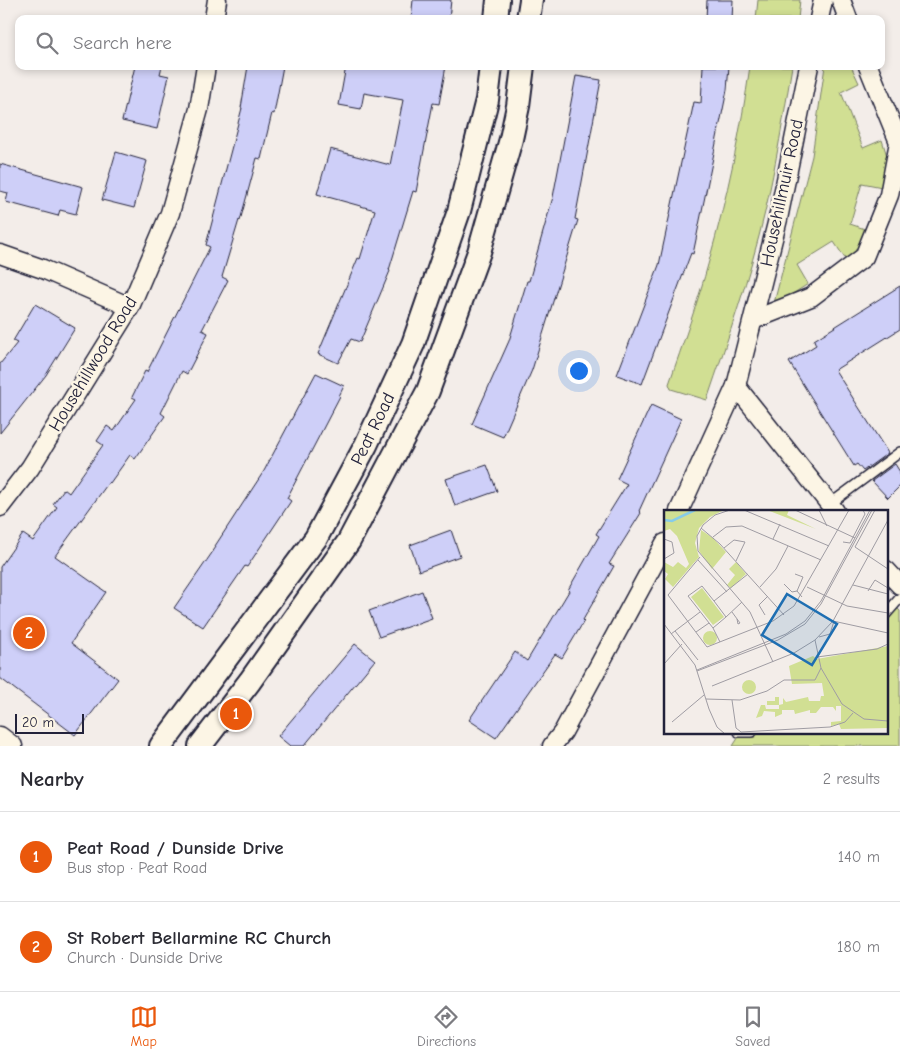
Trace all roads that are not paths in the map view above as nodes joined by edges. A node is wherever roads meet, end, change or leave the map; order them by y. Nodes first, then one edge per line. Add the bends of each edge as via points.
1 (217, 0) edge
2 (498, 0) edge
3 (531, 0) edge
4 (823, 0) edge
5 (840, 0) edge
6 (215, 15) edge
7 (496, 15) edge
8 (529, 15) edge
9 (820, 15) edge
10 (846, 15) edge
11 (205, 70) edge
12 (491, 70) edge
13 (522, 70) edge
14 (808, 70) edge
15 (870, 70) edge
16 (898, 165) edge
17 (0, 254) edge
18 (130, 307) junction
19 (753, 320) junction
20 (736, 386) junction
21 (900, 452) edge
22 (0, 507) edge
23 (833, 508) edge
24 (679, 510) edge
25 (664, 545) edge
26 (888, 572) edge
27 (900, 585) edge
28 (900, 598) edge
29 (888, 612) edge
30 (161, 746) edge
31 (200, 746) edge
32 (552, 746) edge

1 - 6 street
2 - 7 street
3 - 8 street
4 - 9 street
5 - 10 street
11 - 18 street, Househillwood Road via 199,109 170,213
12 - 30 street, Peat Road via 487,100 459,211 413,344 366,445 316,538
13 - 31 street, Peat Road via 511,139 479,252 428,392 349,541
14 - 19 street, Househillmuir Road via 778,219
15 - 16 street via 899,142
16 - 19 street via 864,257 811,297
17 - 18 street
18 - 22 street, Househillwood Road via 30,468
19 - 20 street, Househillmuir Road
20 - 23 street
20 - 24 street, Househillmuir Road
21 - 23 lane
25 - 32 street via 563,732
26 - 27 street
28 - 29 lane

